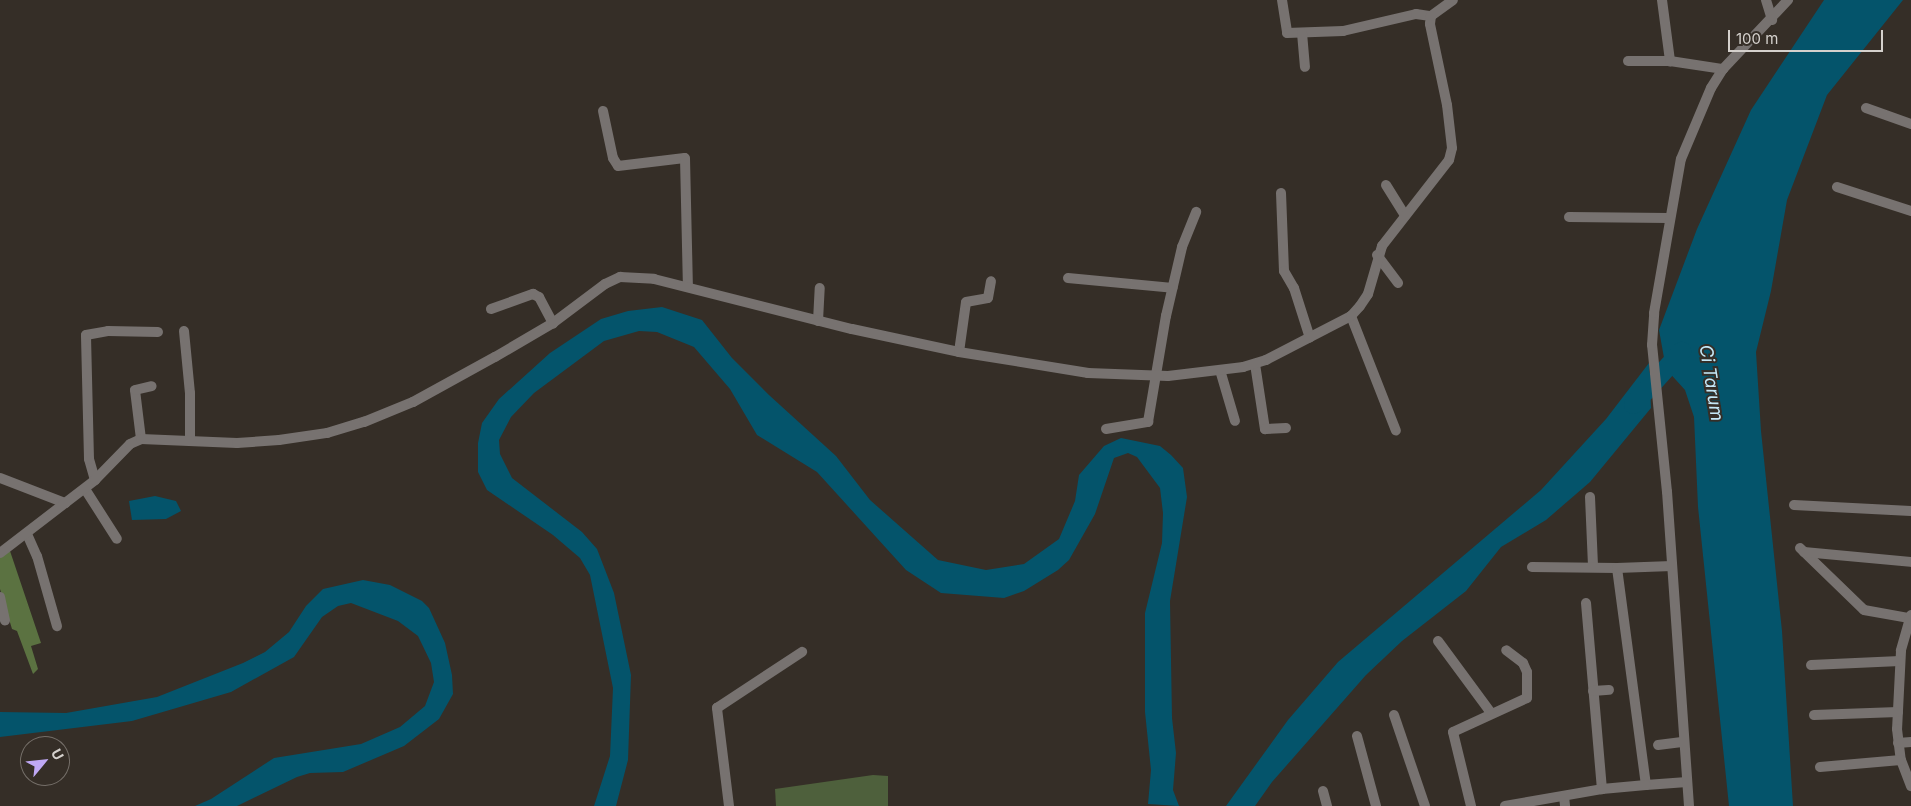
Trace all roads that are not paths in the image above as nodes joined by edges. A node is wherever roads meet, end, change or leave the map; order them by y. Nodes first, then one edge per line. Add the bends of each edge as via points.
1 (1282, 0) edge
2 (1453, 0) edge
3 (1662, 0) edge
4 (1766, 0) edge
5 (1788, 0) edge
6 (1431, 16) junction
7 (1772, 20) junction
8 (1302, 33) junction
9 (1628, 61) dead end
10 (1670, 61) junction
11 (1305, 67) dead end
12 (1723, 69) junction
13 (1866, 108) dead end
14 (603, 111) dead end
15 (1911, 124) edge
16 (1386, 185) dead end
17 (1837, 187) dead end
18 (1281, 193) dead end
19 (1911, 211) edge
20 (1196, 212) dead end
21 (1405, 216) junction
22 (1570, 218) dead end
23 (1668, 218) junction
24 (1377, 255) junction
25 (1068, 278) dead end
26 (991, 280) dead end
27 (1398, 283) dead end
28 (688, 287) junction
29 (820, 288) dead end
30 (1173, 288) junction
31 (491, 309) dead end
32 (1351, 316) junction
33 (818, 321) junction
34 (553, 323) junction
35 (184, 330) dead end
36 (158, 332) dead end
37 (1310, 338) junction
38 (960, 352) junction
39 (1255, 364) junction
40 (1220, 370) junction
41 (1153, 376) junction
42 (152, 386) dead end
43 (1235, 421) dead end
44 (1286, 428) dead end
45 (1106, 429) dead end
46 (1396, 431) dead end
47 (141, 439) junction
48 (190, 441) junction
49 (0, 478) edge
50 (95, 480) junction
51 (85, 489) junction
52 (1590, 498) dead end
53 (65, 503) junction
54 (1794, 505) dead end
55 (1911, 511) edge
56 (27, 534) junction
57 (117, 539) dead end
58 (0, 553) edge
59 (1911, 562) edge
60 (1672, 566) junction
61 (1532, 567) dead end
62 (1593, 567) junction
63 (1617, 568) junction
64 (0, 597) edge
65 (1586, 603) dead end
66 (1910, 616) edge
67 (5, 620) dead end
68 (57, 626) dead end
69 (1438, 641) dead end
70 (1506, 650) dead end
71 (802, 652) dead end
72 (1900, 660) junction
73 (1811, 665) dead end
74 (1608, 690) dead end
75 (1593, 691) junction
76 (1898, 712) junction
77 (1491, 713) junction
78 (1394, 715) dead end
79 (1814, 715) dead end
80 (1357, 736) dead end
81 (1684, 742) junction
82 (1911, 742) edge
83 (1898, 744) junction
84 (1658, 745) dead end
85 (1900, 760) junction
86 (1820, 767) dead end
87 (1687, 782) junction
88 (1646, 785) junction
89 (1911, 786) edge
90 (1602, 789) junction
91 (1323, 791) dead end
92 (1565, 801) edge
93 (729, 806) edge
94 (1327, 806) edge
95 (1376, 806) edge
96 (1425, 806) edge
97 (1471, 806) edge
98 (1505, 806) edge
99 (1689, 806) edge

1 - 8 street via 1285,32
2 - 6 street
3 - 10 street
4 - 7 street
5 - 7 street
6 - 8 street via 1416,14 1343,31
6 - 21 street via 1431,36 1442,81 1452,154
7 - 12 street
8 - 11 street
9 - 10 street
10 - 12 street
12 - 23 street via 1711,88 1681,159
13 - 15 street
14 - 28 street via 613,158 618,166 684,157
16 - 21 street
17 - 19 street
18 - 37 street via 1284,271 1294,288
20 - 30 street via 1182,247
21 - 24 street
22 - 23 street
23 - 60 street via 1652,345
24 - 27 street
24 - 32 street via 1370,288 1364,302
25 - 30 street
26 - 38 street via 988,298 966,302
28 - 33 street
28 - 34 street via 654,279 614,279
29 - 33 street
30 - 41 street
31 - 34 street via 533,294 539,297
32 - 37 street
32 - 46 street
33 - 38 street
34 - 48 street via 414,402 364,422 327,433 279,440 245,443
35 - 48 street via 190,393
36 - 50 street via 99,331 86,335 89,459
37 - 39 street
38 - 41 street via 1088,373
39 - 40 street
39 - 44 street via 1265,430
40 - 41 street
40 - 43 street
41 - 45 street via 1148,422
42 - 47 street via 136,390
47 - 48 street
47 - 50 street via 125,448
49 - 53 street
50 - 51 street
51 - 53 street
51 - 57 street
52 - 62 street
53 - 56 street
54 - 55 street
56 - 58 street
56 - 68 street via 38,556
59 - 66 street via 1802,550 1864,610
60 - 63 street
60 - 81 street
61 - 62 street
62 - 63 street
63 - 88 street
64 - 67 street
65 - 75 street
66 - 72 street
69 - 77 street
70 - 77 street via 1523,664 1529,693 1527,698
71 - 93 street via 717,708
72 - 73 street
72 - 76 street
74 - 75 street
75 - 90 street
76 - 79 street
76 - 83 street
77 - 97 street via 1453,732
78 - 96 street
80 - 95 street
81 - 84 street
81 - 87 street
82 - 83 street
83 - 85 street
85 - 86 street
85 - 89 street
87 - 88 street
87 - 99 street
88 - 90 street
90 - 92 street
91 - 94 street
92 - 98 street

